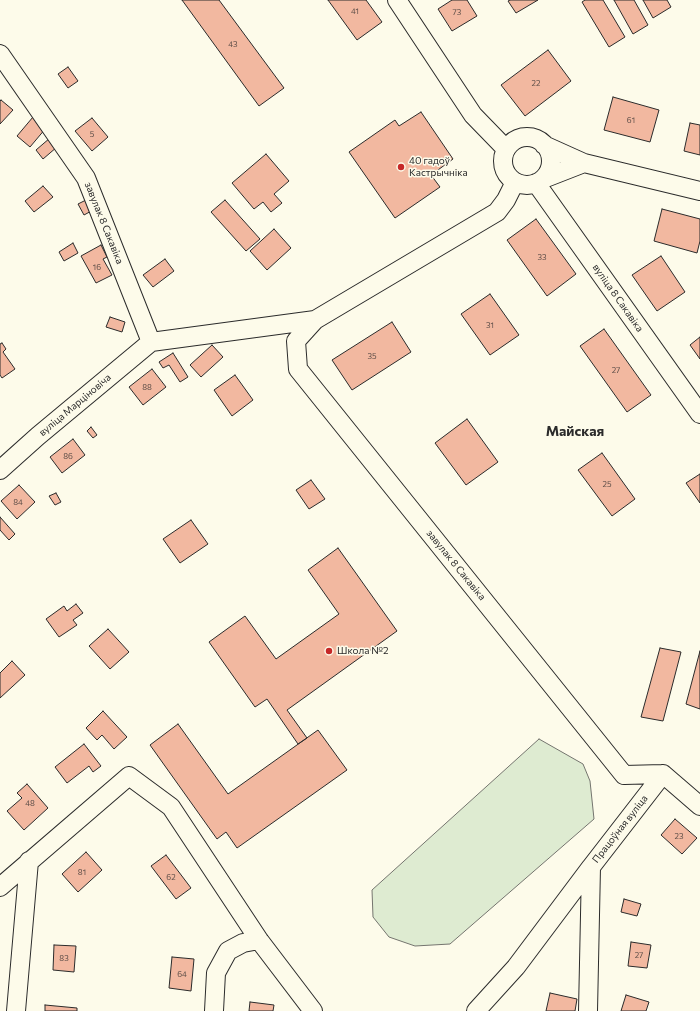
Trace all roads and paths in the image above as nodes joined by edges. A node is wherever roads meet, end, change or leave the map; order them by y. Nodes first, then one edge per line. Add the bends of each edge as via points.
1 (397, 0) edge
2 (0, 54) edge
3 (544, 145) junction
4 (506, 149) junction
5 (584, 163) junction
6 (539, 181) junction
7 (514, 182) junction
8 (700, 191) edge
9 (315, 320) junction
10 (151, 342) junction
11 (700, 414) edge
12 (0, 470) edge
13 (663, 774) junction
14 (700, 806) edge
15 (29, 861) junction
16 (591, 867) junction
17 (0, 887) edge
18 (259, 940) junction
19 (16, 1011) edge
20 (214, 1011) edge
21 (313, 1011) edge
22 (476, 1011) edge
23 (588, 1011) edge

1 - 4 street via 473,115
2 - 10 street, завулак 8 Сакавіка via 86,178
3 - 4 street via 538,140 524,138 517,139
3 - 5 street
3 - 6 street via 548,151 550,166
4 - 7 street via 503,164
5 - 6 street
5 - 8 street
6 - 7 street via 529,185
6 - 11 street, вуліца 8 Сакавіка
7 - 9 street via 497,212
9 - 10 street
9 - 13 street, завулак 8 Сакавіка via 296,341 298,369 624,775
10 - 12 street, вуліца Марціновіча
13 - 14 street
13 - 16 street, Працоўная вуліца
15 - 17 street
15 - 18 street via 129,776 171,807
15 - 19 street
16 - 22 street via 516,968
16 - 23 street, Працоўная вуліца
18 - 20 street via 243,943 228,951 216,973
18 - 21 street

